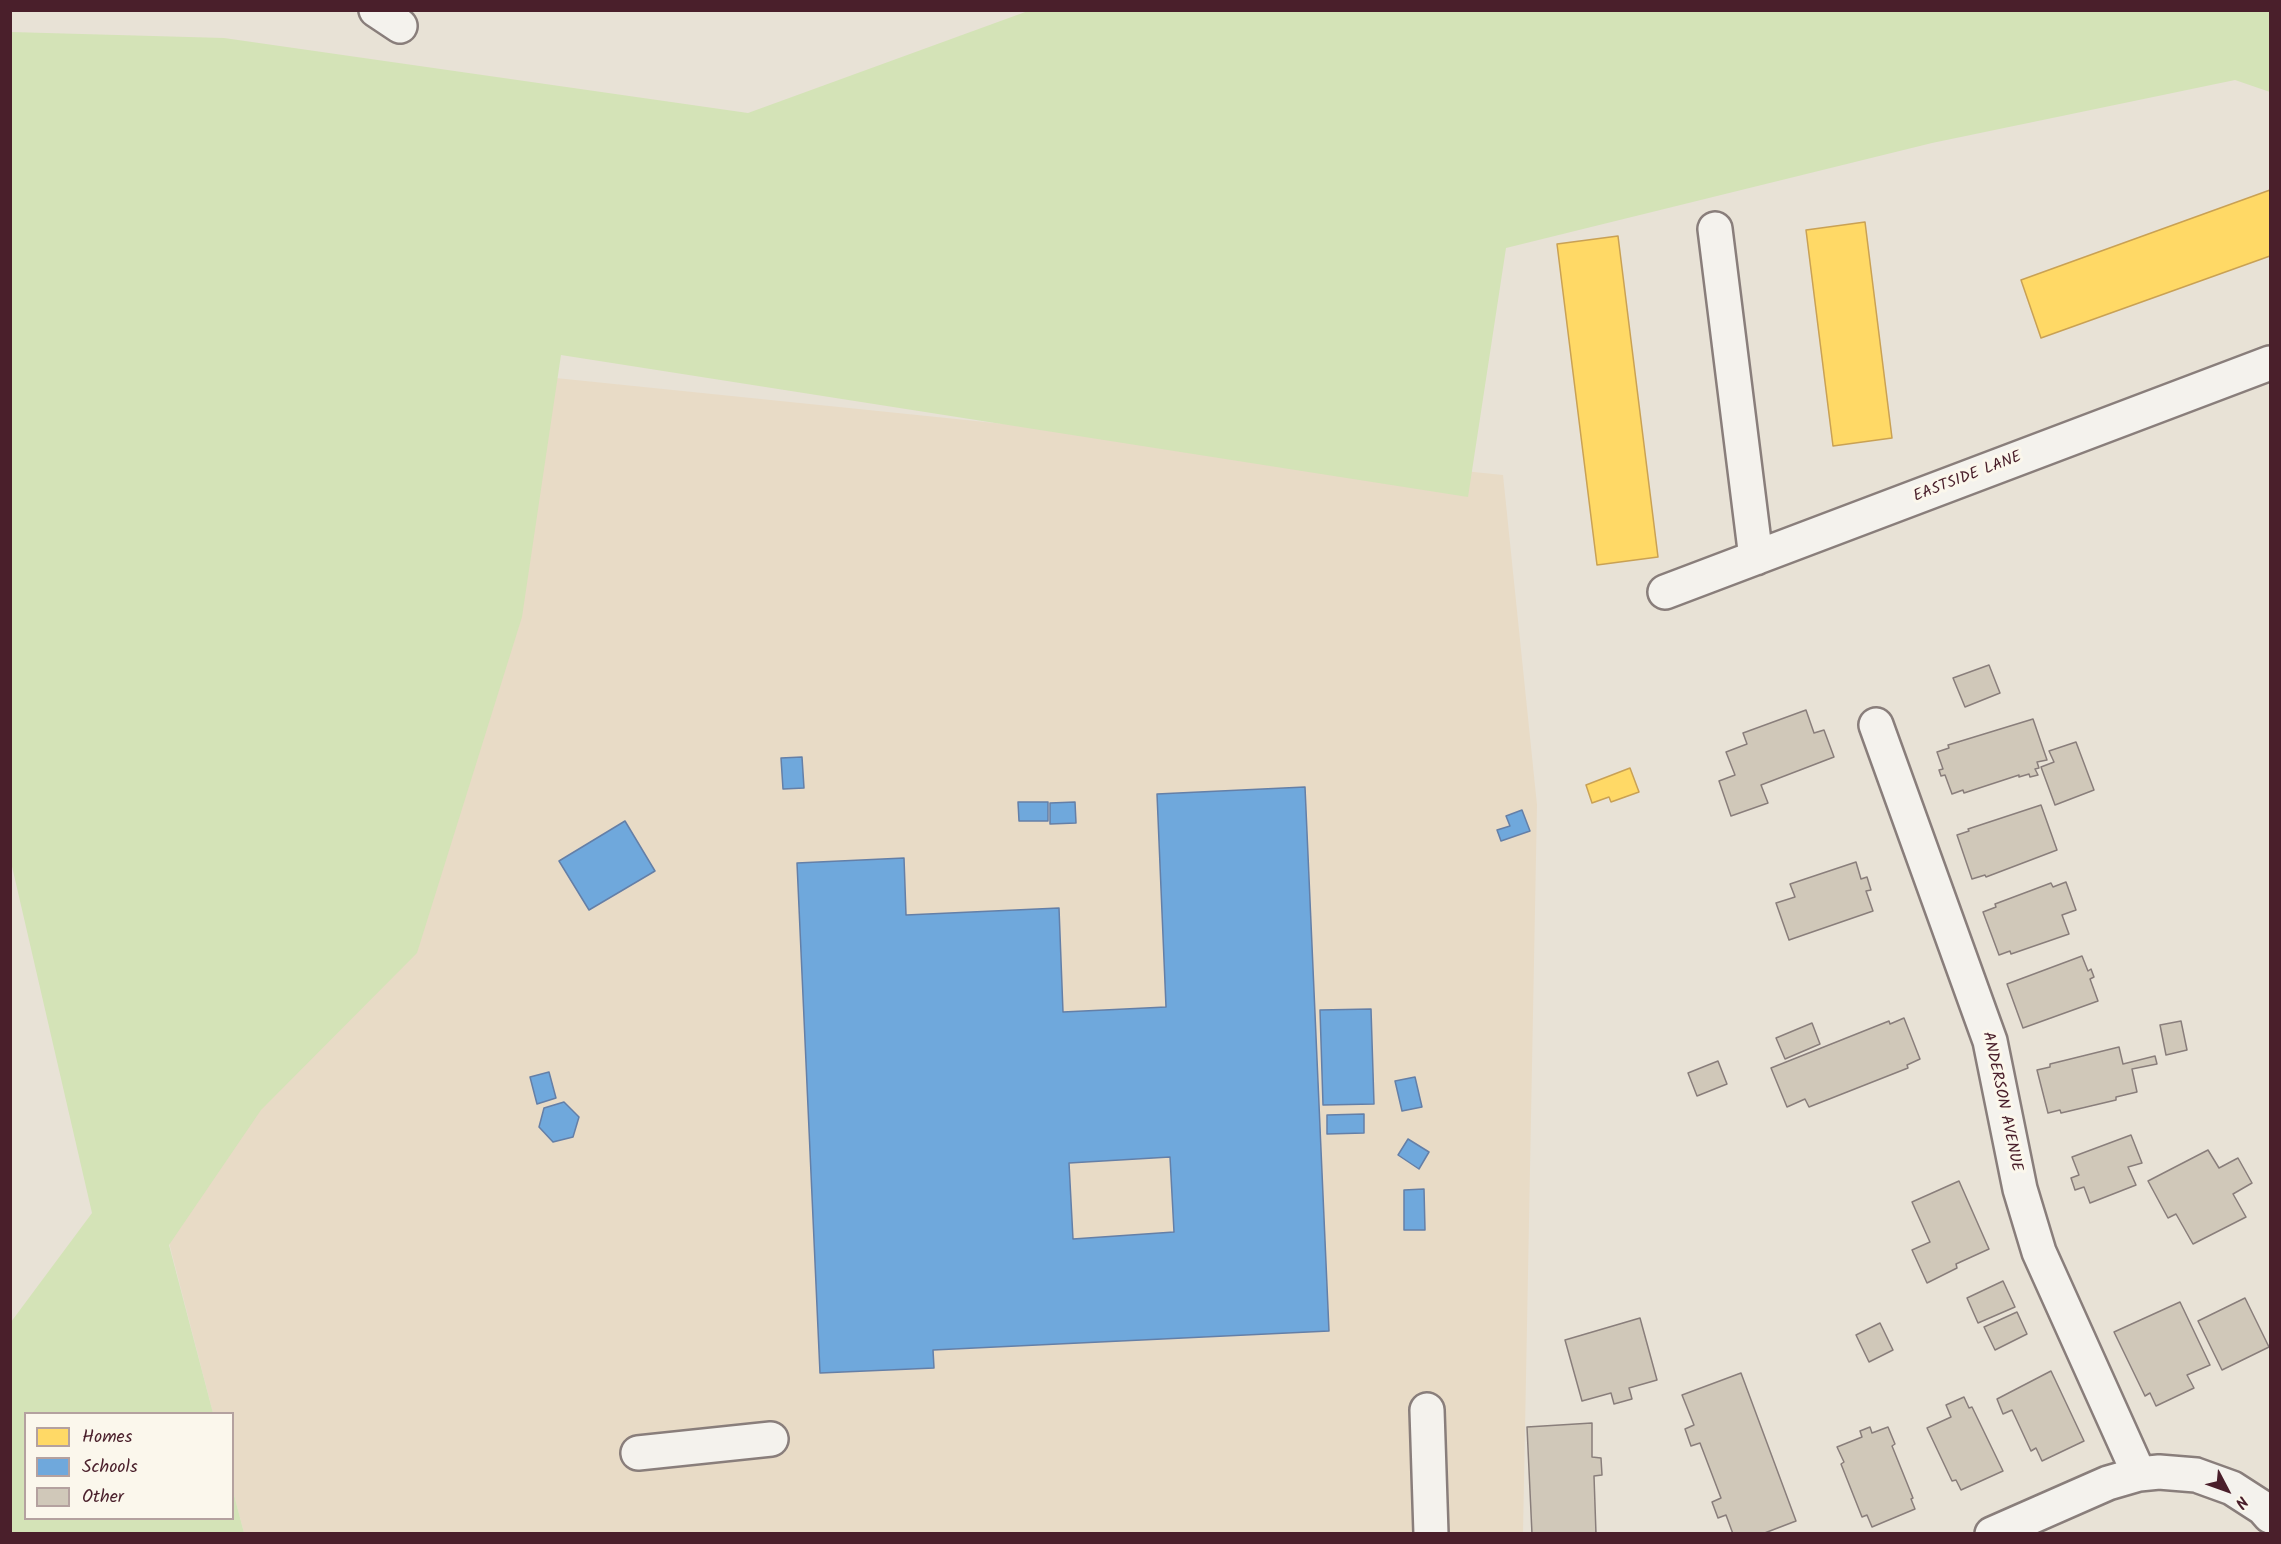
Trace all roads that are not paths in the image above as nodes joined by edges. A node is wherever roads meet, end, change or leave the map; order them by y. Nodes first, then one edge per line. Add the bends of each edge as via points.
1 (1715, 229) dead end
2 (2271, 363) edge
3 (1756, 558) junction
4 (1665, 592) dead end
5 (1876, 725) dead end
6 (1427, 1410) dead end
7 (771, 1439) dead end
8 (638, 1453) dead end
9 (2139, 1474) junction
10 (2271, 1516) edge
11 (1431, 1533) edge
12 (1992, 1533) edge

1 - 3 street
2 - 3 street, EASTSIDE LANE
3 - 4 street, EASTSIDE LANE
5 - 9 street, ANDERSON AVENUE via 1990,1041 2020,1189 2039,1252
6 - 11 street
7 - 8 street
9 - 10 street via 2196,1475 2232,1488
9 - 12 street via 2108,1483

